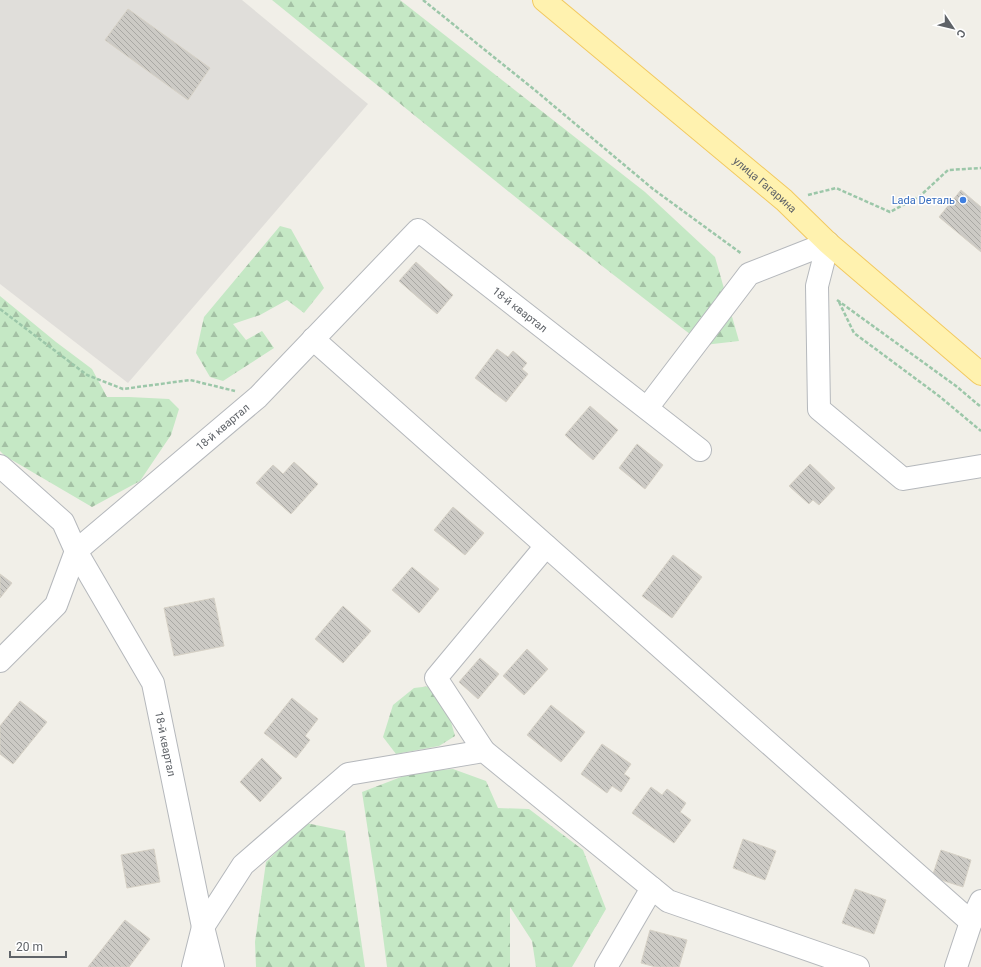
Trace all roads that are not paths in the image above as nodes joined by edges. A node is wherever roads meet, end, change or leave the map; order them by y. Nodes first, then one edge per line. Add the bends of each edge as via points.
1 (544, 0) edge
2 (828, 243) junction
3 (313, 339) junction
4 (981, 374) edge
5 (647, 408) junction
6 (700, 450) dead end
7 (0, 466) edge
8 (981, 466) edge
9 (546, 546) junction
10 (76, 551) junction
11 (0, 661) edge
12 (484, 751) junction
13 (652, 888) junction
14 (981, 901) edge
15 (972, 922) junction
16 (203, 927) junction
17 (193, 967) edge
18 (213, 967) edge
19 (606, 967) edge
20 (858, 967) edge
21 (956, 967) edge

1 - 2 main road, улица Гагарина via 784,200
2 - 4 main road, улица Гагарина
2 - 5 street via 749,274
2 - 8 street via 817,286 820,409 903,479
3 - 5 street, 18-й квартал via 418,230
3 - 9 street
3 - 10 street, 18-й квартал via 258,397
5 - 6 street, 18-й квартал
7 - 10 street via 63,522
9 - 12 street via 436,678
9 - 15 street
10 - 11 street via 56,605
10 - 16 street, 18-й квартал via 153,683
12 - 13 street
12 - 16 street via 348,774 243,865
13 - 19 street
13 - 20 street via 668,901
14 - 15 street
15 - 21 street
16 - 17 street
16 - 18 street, 18-й квартал

